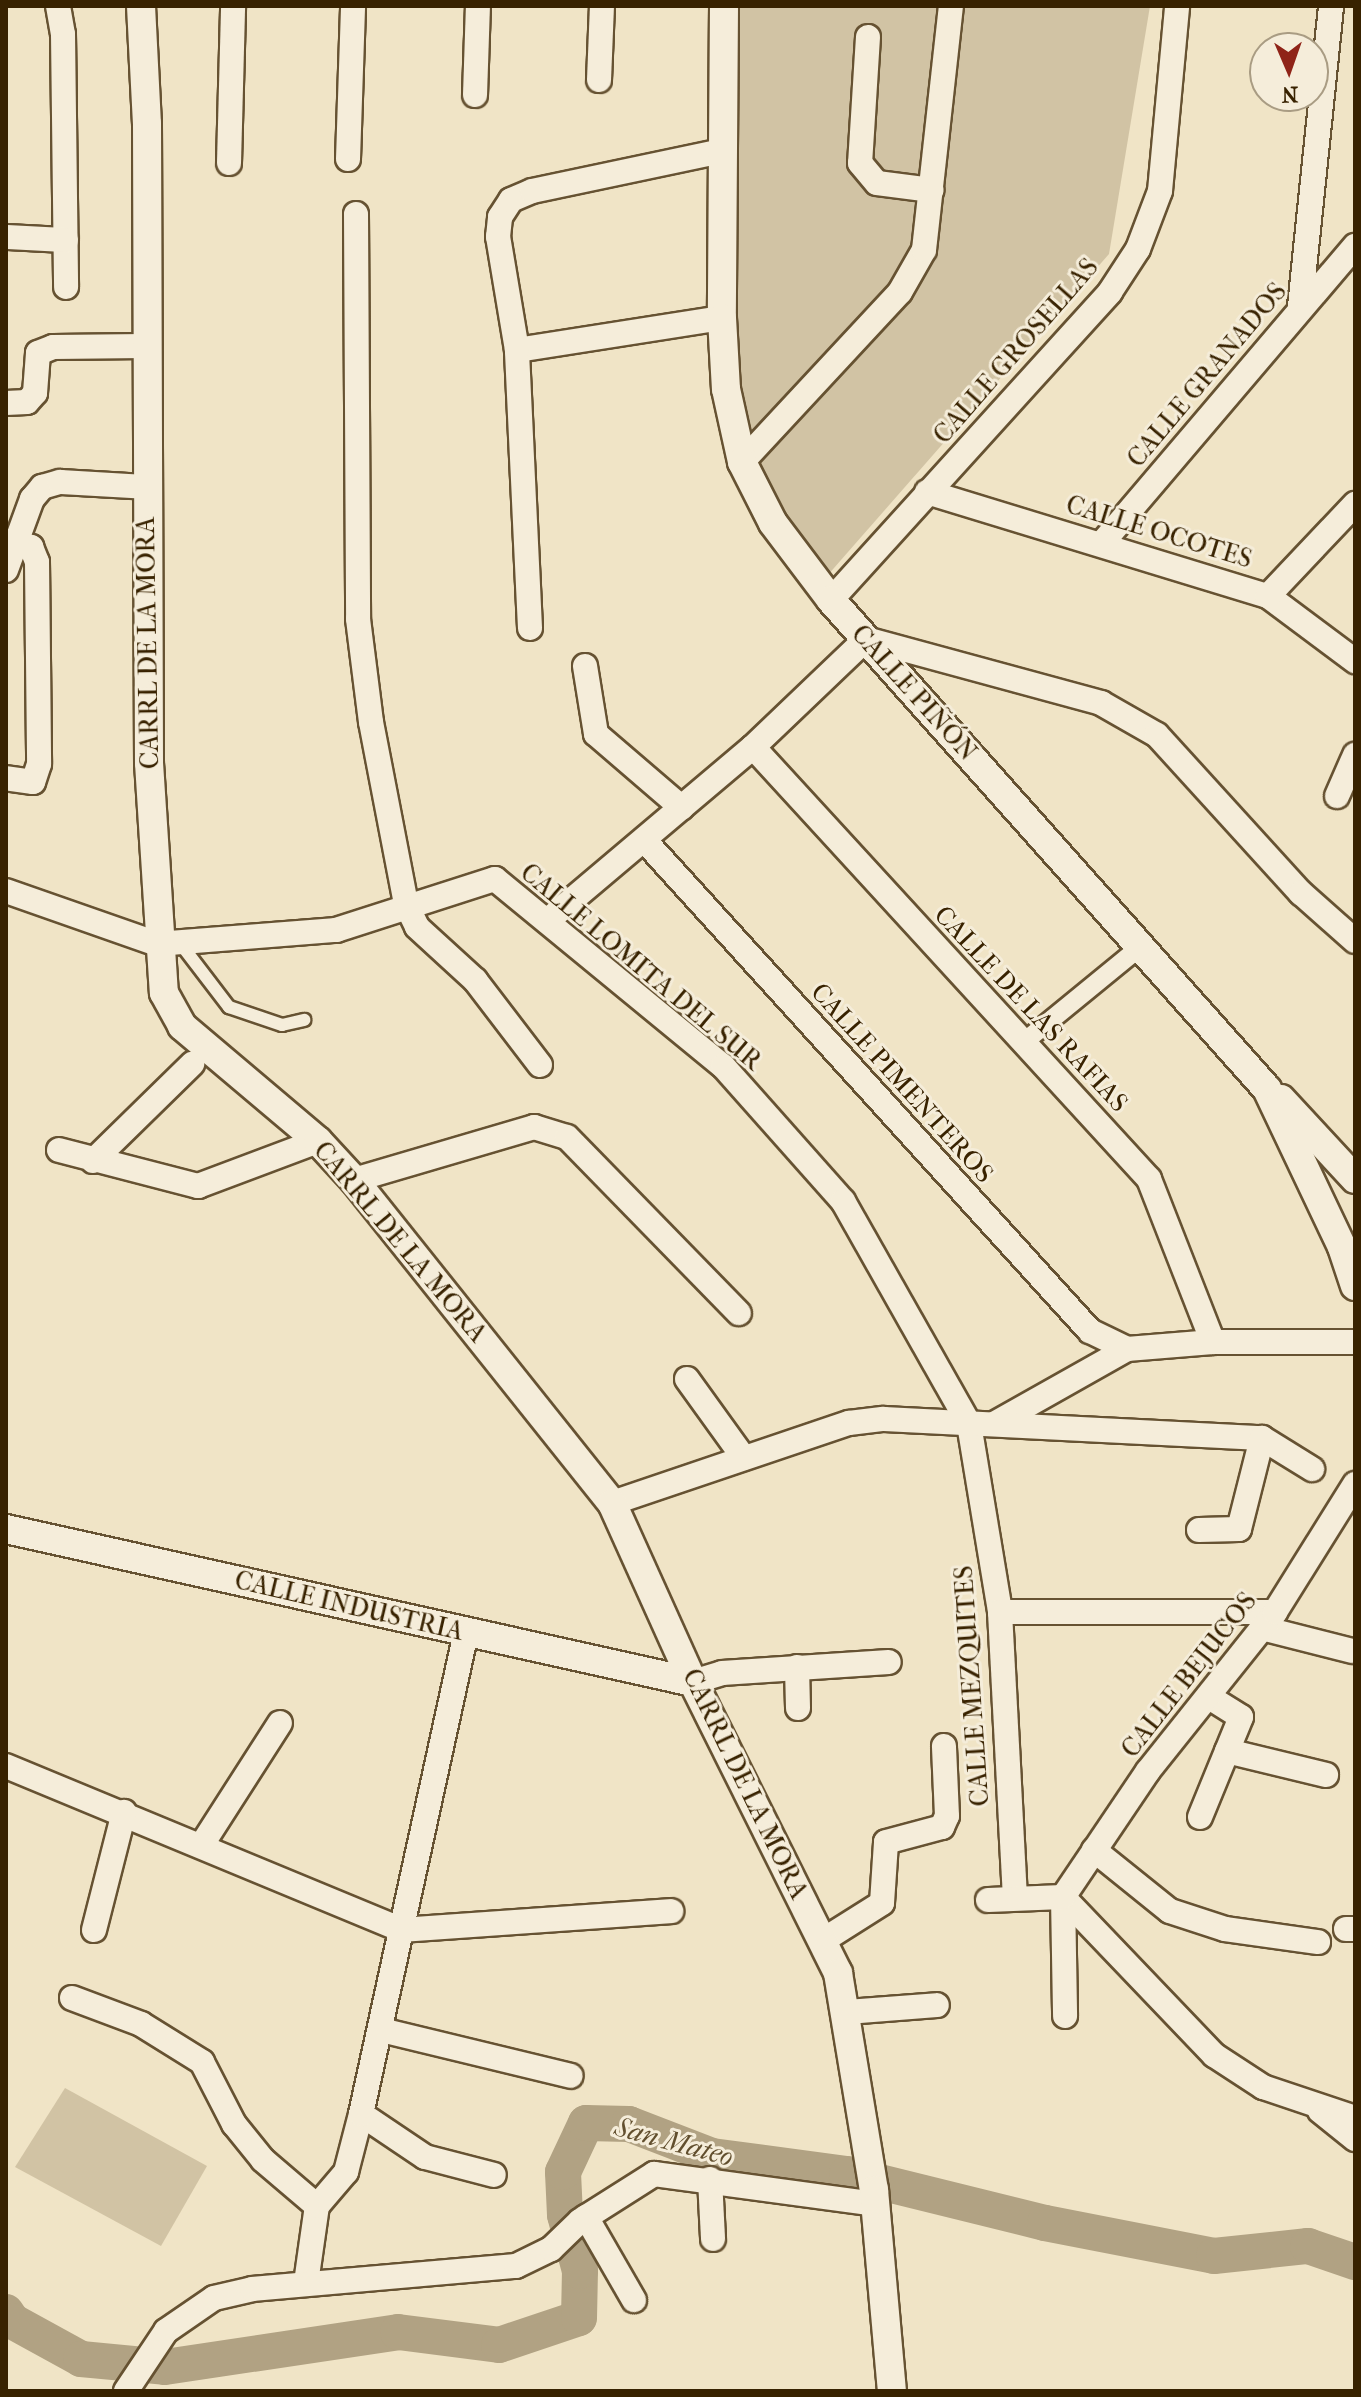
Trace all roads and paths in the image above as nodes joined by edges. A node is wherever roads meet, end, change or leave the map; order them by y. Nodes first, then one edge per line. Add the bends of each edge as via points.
1 (58, 6) edge
2 (141, 6) edge
3 (233, 6) edge
4 (353, 6) edge
5 (478, 6) edge
6 (602, 6) edge
7 (724, 6) edge
8 (951, 6) edge
9 (1177, 6) edge
10 (1331, 6) edge
11 (868, 37) dead end
12 (599, 80) dead end
13 (475, 95) dead end
14 (722, 151) junction
15 (348, 159) dead end
16 (229, 163) dead end
17 (932, 190) junction
18 (356, 214) dead end
19 (6, 237) edge
20 (66, 240) junction
21 (1355, 246) edge
22 (66, 287) dead end
23 (1300, 307) junction
24 (722, 318) junction
25 (145, 346) junction
26 (517, 350) junction
27 (6, 403) edge
28 (742, 462) junction
29 (146, 487) junction
30 (927, 492) junction
31 (1355, 504) edge
32 (11, 542) edge
33 (1103, 542) junction
34 (6, 570) edge
35 (1268, 596) junction
36 (831, 600) junction
37 (530, 628) dead end
38 (866, 639) junction
39 (1355, 661) edge
40 (585, 666) dead end
41 (753, 747) junction
42 (1355, 755) edge
43 (6, 778) edge
44 (1337, 796) dead end
45 (682, 808) junction
46 (645, 841) junction
47 (6, 891) edge
48 (406, 904) junction
49 (547, 921) junction
50 (1355, 941) edge
51 (169, 944) junction
52 (1140, 947) junction
53 (304, 1020) dead end
54 (1024, 1042) junction
55 (192, 1064) dead end
56 (540, 1065) dead end
57 (1267, 1089) junction
58 (318, 1141) junction
59 (59, 1150) dead end
60 (93, 1161) junction
61 (1355, 1179) edge
62 (354, 1180) junction
63 (1355, 1286) edge
64 (739, 1313) dead end
65 (1213, 1342) junction
66 (1355, 1342) edge
67 (1127, 1349) junction
68 (687, 1379) dead end
69 (969, 1424) junction
70 (994, 1424) junction
71 (1262, 1438) junction
72 (744, 1458) junction
73 (1312, 1469) dead end
74 (1355, 1484) edge
75 (612, 1503) junction
76 (6, 1529) edge
77 (1199, 1530) dead end
78 (1000, 1612) junction
79 (1268, 1620) junction
80 (466, 1633) junction
81 (1352, 1651) dead end
82 (889, 1662) dead end
83 (797, 1667) junction
84 (693, 1682) junction
85 (1210, 1698) junction
86 (798, 1708) dead end
87 (280, 1723) dead end
88 (944, 1746) dead end
89 (1227, 1751) junction
90 (6, 1766) edge
91 (1326, 1775) dead end
92 (124, 1812) junction
93 (1200, 1817) dead end
94 (201, 1846) junction
95 (1094, 1850) junction
96 (1063, 1897) junction
97 (1015, 1898) junction
98 (988, 1900) dead end
99 (671, 1911) dead end
100 (94, 1930) dead end
101 (402, 1930) junction
102 (822, 1941) junction
103 (1318, 1942) dead end
104 (72, 1998) dead end
105 (937, 2005) dead end
106 (847, 2012) junction
107 (1065, 2016) dead end
108 (381, 2030) junction
109 (571, 2076) dead end
110 (1315, 2106) junction
111 (361, 2114) junction
112 (1355, 2118) edge
113 (1355, 2139) edge
114 (494, 2175) dead end
115 (710, 2179) junction
116 (874, 2197) junction
117 (317, 2206) junction
118 (583, 2219) junction
119 (713, 2239) dead end
120 (306, 2283) junction
121 (634, 2300) dead end
122 (126, 2391) edge
123 (892, 2391) edge

1 - 20 street via 63,34
2 - 25 street, CARRL DE LA MORA via 147,124
3 - 16 street
4 - 15 street
5 - 13 street
6 - 12 street
7 - 14 street, CALLE PIÑÓN
8 - 17 street
9 - 30 street, CALLE GROSELLAS via 1160,191 1138,249 1110,292
10 - 23 street
11 - 17 street via 860,163 877,183
14 - 24 street, CALLE PIÑÓN
14 - 26 street via 532,191 511,200 500,217 498,237
17 - 28 street via 924,250 900,292
18 - 48 street via 358,619 371,722
19 - 20 street
20 - 22 street
21 - 23 street, CALLE GRANADOS
23 - 33 street, CALLE GRANADOS
24 - 26 street
24 - 28 street, CALLE PIÑÓN via 726,389
25 - 27 street via 53,347 38,353 35,393 27,402
25 - 29 street, CARRL DE LA MORA
26 - 37 street
28 - 36 street, CALLE PIÑÓN via 773,523
29 - 32 street via 60,482 42,487
29 - 51 street, CARRL DE LA MORA
30 - 33 street, CALLE OCOTES
30 - 36 street, CALLE GROSELLAS
31 - 35 street
32 - 34 street
32 - 43 street via 31,547 37,562 39,764 33,782
33 - 35 street, CALLE OCOTES
35 - 39 street, CALLE OCOTES
36 - 38 street, CALLE PIÑÓN
38 - 41 street
38 - 50 street via 1101,703 1157,735 1301,893
38 - 52 street, CALLE PIÑÓN
40 - 45 street via 596,734
41 - 45 street
41 - 54 street, CALLE DE LAS RAFIAS
42 - 44 street
45 - 46 street
46 - 49 street
46 - 67 street, CALLE PIMENTEROS via 1090,1331
47 - 51 street
48 - 49 street, CALLE LOMITA DEL SUR via 495,879
48 - 51 street, CALLE LOMITA DEL SUR via 336,930
48 - 56 street via 417,927 475,980
49 - 69 street, CALLE LOMITA DEL SUR via 723,1066 843,1201
51 - 53 lane via 229,1007 282,1025
51 - 58 street, CARRL DE LA MORA via 164,993 182,1026
52 - 54 street
52 - 57 street, CALLE PIÑÓN
54 - 65 street, CALLE DE LAS RAFIAS via 1149,1179
55 - 60 street
57 - 61 street
57 - 63 street, CALLE PIÑÓN via 1342,1247
58 - 60 street via 198,1186
58 - 62 street, CARRL DE LA MORA
59 - 60 street
62 - 64 street via 534,1127 567,1137
62 - 75 street, CARRL DE LA MORA
65 - 66 street
65 - 67 street
67 - 70 street
68 - 72 street
69 - 70 street
69 - 72 street via 884,1419 849,1423
69 - 78 street, CALLE MEZQUITES
70 - 71 street
71 - 73 street
71 - 77 street via 1239,1529
72 - 75 street
74 - 79 street, CALLE BEJUCOS
75 - 84 street, CARRL DE LA MORA
76 - 80 street, CALLE INDUSTRIA
78 - 79 street
78 - 97 street, CALLE MEZQUITES
79 - 81 street
79 - 85 street, CALLE BEJUCOS
80 - 84 street, CALLE INDUSTRIA
80 - 101 street
82 - 83 street
83 - 84 street via 722,1673
83 - 86 street
84 - 102 street, CARRL DE LA MORA
85 - 89 street via 1241,1717
85 - 95 street, CALLE BEJUCOS via 1148,1771
87 - 94 street
88 - 102 street via 947,1816 942,1827 886,1842 882,1903
89 - 91 street
89 - 93 street
90 - 92 street
92 - 94 street
92 - 100 street
94 - 101 street
95 - 96 street, CALLE BEJUCOS
95 - 103 street via 1170,1911 1225,1929
96 - 97 street
96 - 107 street
96 - 110 street via 1214,2055 1263,2087
97 - 98 street
99 - 101 street
101 - 108 street
102 - 106 street, CARRL DE LA MORA via 838,1973
104 - 117 street via 141,2024 202,2062 234,2124 263,2160
105 - 106 street
106 - 116 street, CARRL DE LA MORA
108 - 109 street
108 - 111 street
110 - 112 street
110 - 113 street
111 - 114 street via 425,2157
111 - 117 street via 346,2172
115 - 116 street
115 - 118 street via 654,2174
115 - 119 street
116 - 123 street, CARRL DE LA MORA
117 - 120 street
118 - 120 street via 551,2249 516,2266
118 - 121 street
120 - 122 street via 214,2298 166,2331

